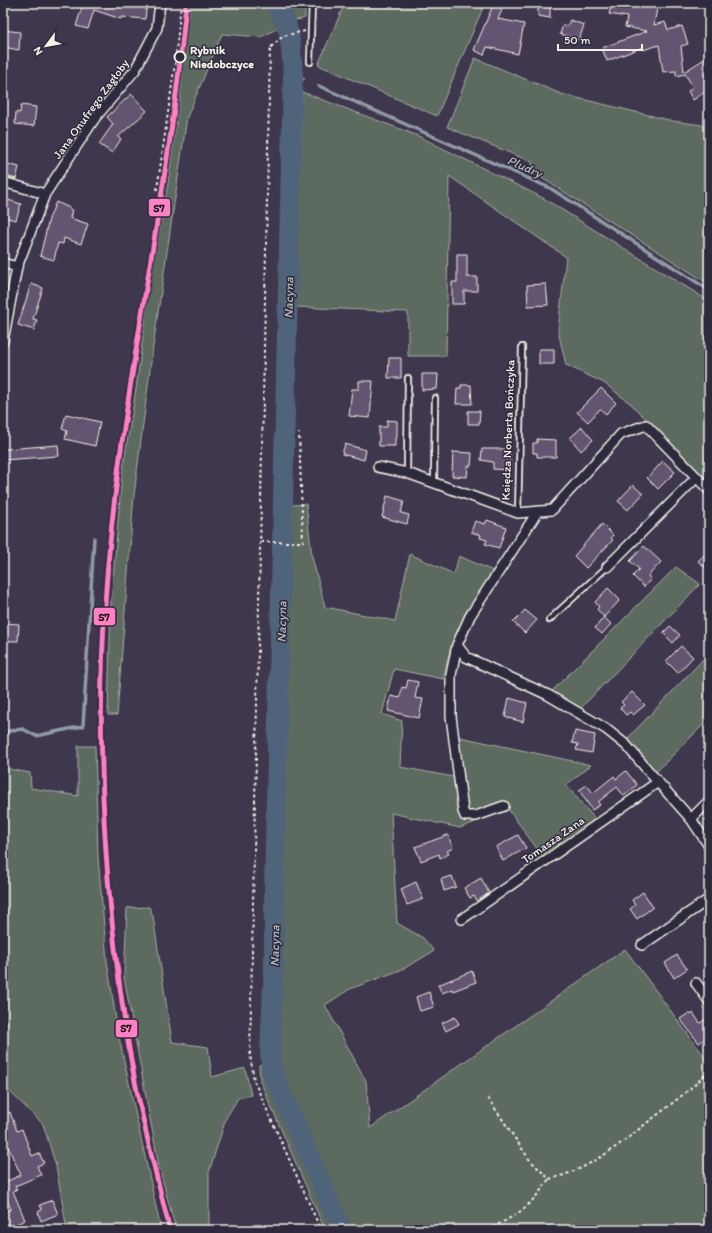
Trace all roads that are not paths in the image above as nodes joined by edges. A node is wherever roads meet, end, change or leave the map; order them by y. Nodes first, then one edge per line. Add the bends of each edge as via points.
1 (160, 3) edge
2 (312, 3) edge
3 (310, 62) dead end
4 (3, 182) edge
5 (45, 194) junction
6 (3, 263) edge
7 (17, 266) junction
8 (3, 339) edge
9 (522, 347) dead end
10 (408, 378) dead end
11 (435, 398) dead end
12 (378, 467) dead end
13 (407, 472) junction
14 (696, 477) junction
15 (434, 483) junction
16 (709, 490) edge
17 (538, 511) junction
18 (518, 513) junction
19 (607, 567) joint
20 (548, 620) dead end
21 (457, 645) junction
22 (658, 782) junction
23 (709, 802) edge
24 (504, 806) dead end
25 (691, 819) junction
26 (709, 846) edge
27 (709, 899) edge
28 (462, 919) dead end
29 (642, 945) dead end
30 (696, 983) dead end
31 (709, 1001) edge

1 - 5 street, Jana Onufrego Zagłoby via 157,28 135,70 95,118
2 - 3 lane
4 - 5 street
5 - 7 street, Jana Onufrego Zagłoby
6 - 7 street
7 - 8 street, Jana Onufrego Zagłoby
9 - 18 lane, Księdza Norberta Bończyka
10 - 13 lane
11 - 15 lane
12 - 13 street, Księdza Norberta Bończyka
13 - 15 street, Księdza Norberta Bończyka
14 - 16 street, Księdza Norberta Bończyka
14 - 17 street, Księdza Norberta Bończyka via 646,425 621,434 552,510
14 - 19 street
15 - 18 street, Księdza Norberta Bończyka
17 - 18 street, Księdza Norberta Bończyka
17 - 21 street via 470,616
19 - 20 lane
21 - 22 street via 466,657 548,695 606,729 626,745
21 - 24 street via 451,675 450,716 463,811 465,816 476,816
22 - 25 street
22 - 28 street, Tomasza Zana
23 - 25 street
25 - 26 street
27 - 29 street
30 - 31 street

